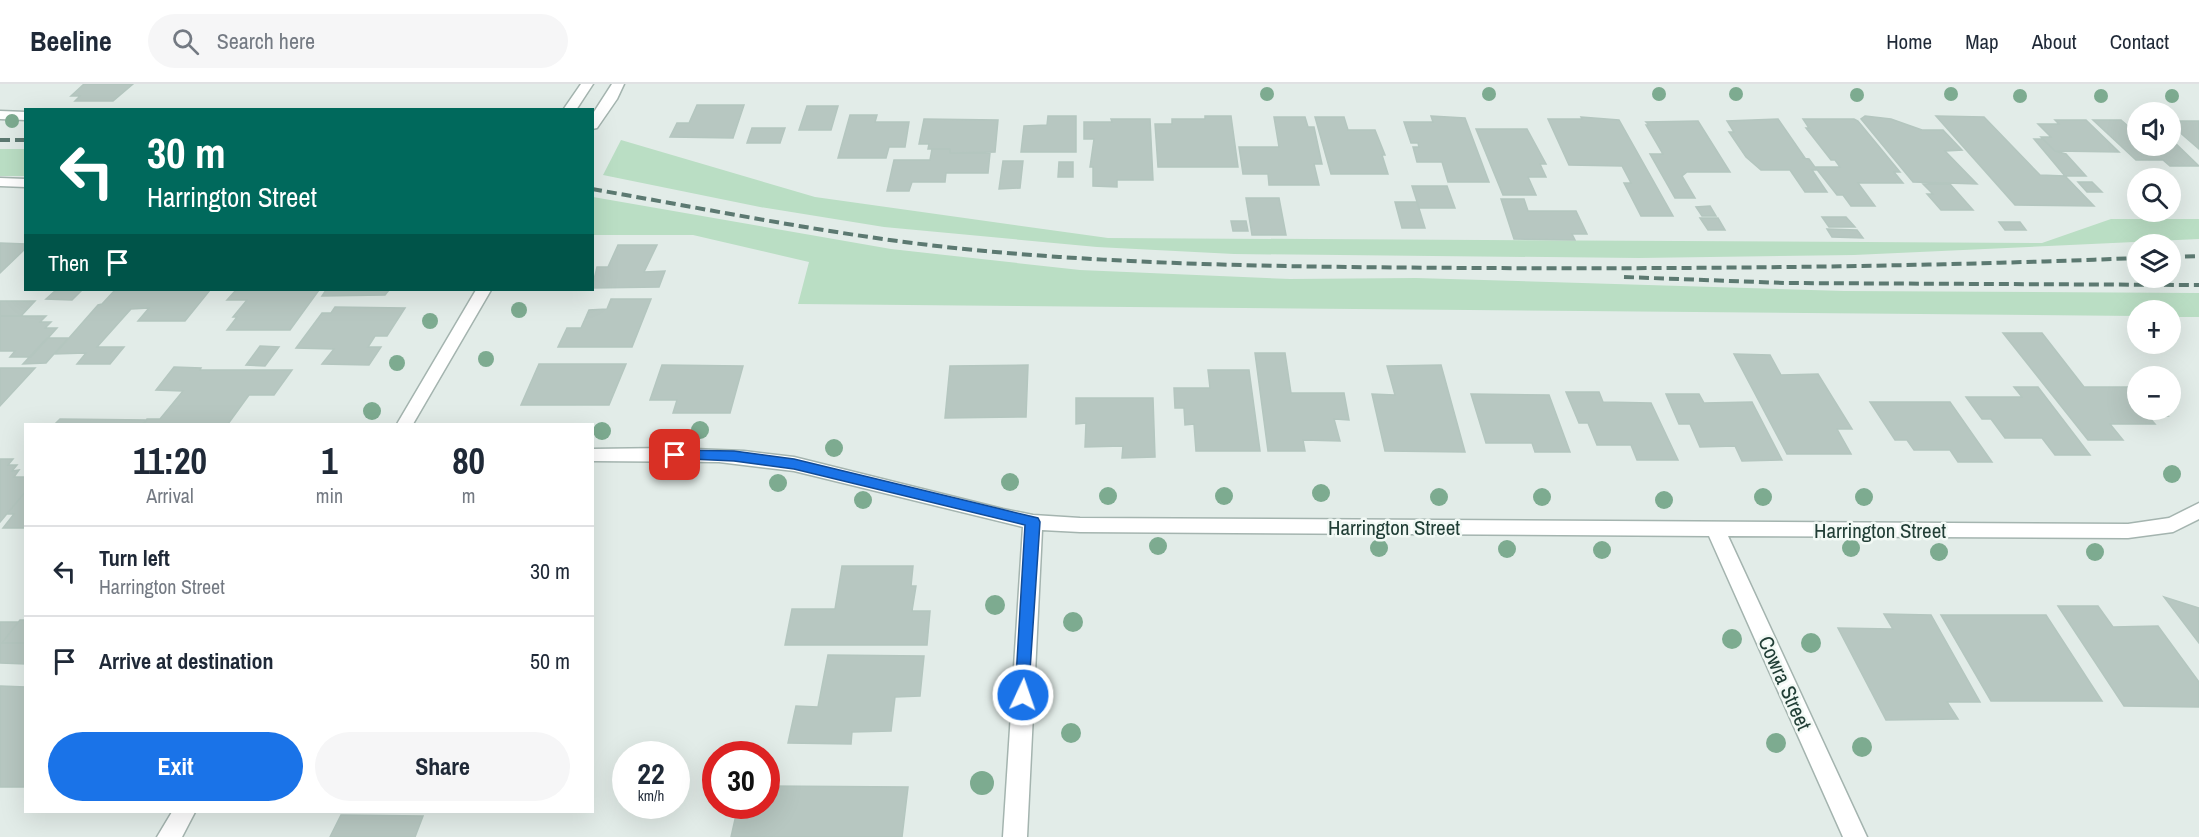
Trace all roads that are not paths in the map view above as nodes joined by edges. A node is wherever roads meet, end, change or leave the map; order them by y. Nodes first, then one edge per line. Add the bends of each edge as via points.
1 (587, 84) edge
2 (618, 84) edge
3 (570, 108) edge
4 (0, 115) edge
5 (24, 116) edge
6 (594, 123) edge
7 (0, 182) edge
8 (24, 183) edge
9 (482, 291) edge
10 (406, 423) edge
11 (594, 455) edge
12 (2199, 510) edge
13 (1033, 522) junction
14 (1715, 529) junction
15 (183, 813) edge
16 (169, 837) edge
17 (1015, 837) edge
18 (1855, 837) edge

1 - 3 street
2 - 6 street
4 - 5 street
7 - 8 street
9 - 10 street
11 - 13 street, Harrington Street via 764,459
12 - 14 street, Harrington Street via 2174,525 2128,531
13 - 14 street, Harrington Street via 1119,526
13 - 17 street
14 - 18 street, Cowra Street
15 - 16 street

